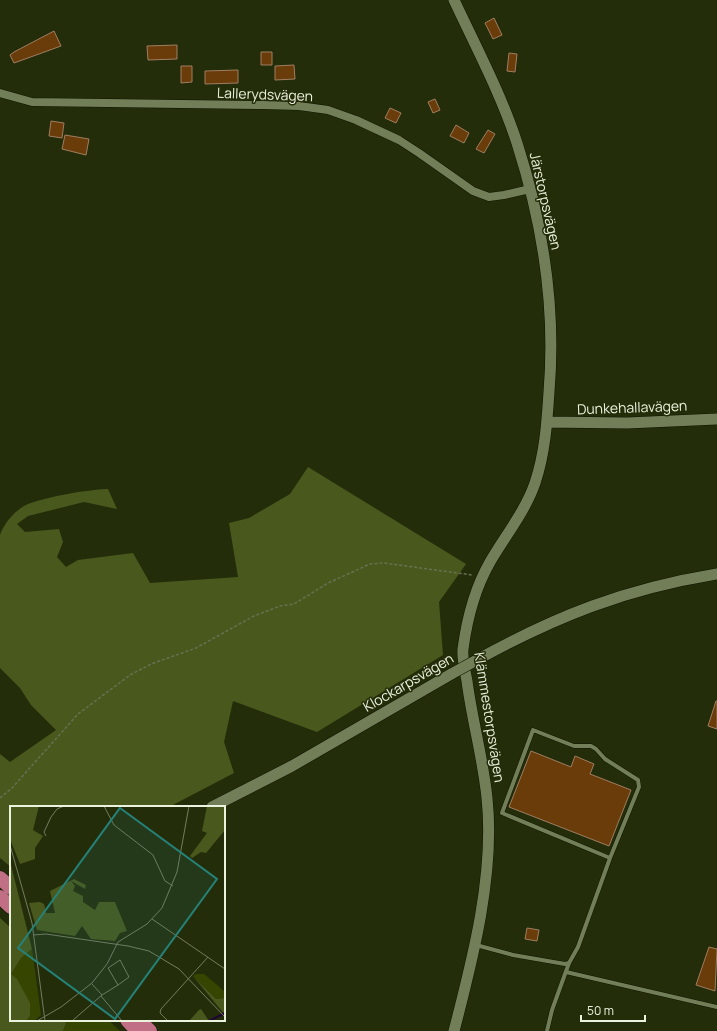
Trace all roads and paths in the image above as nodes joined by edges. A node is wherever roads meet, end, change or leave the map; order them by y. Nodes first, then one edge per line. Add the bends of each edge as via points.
1 (454, 0) edge
2 (0, 93) edge
3 (530, 189) junction
4 (717, 419) edge
5 (547, 422) junction
6 (717, 574) edge
7 (481, 577) junction
8 (0, 798) edge
9 (214, 806) edge
10 (610, 858) junction
11 (0, 878) edge
12 (10, 887) edge
13 (0, 897) edge
14 (10, 906) edge
15 (476, 945) junction
16 (569, 963) junction
17 (566, 972) junction
18 (717, 1007) edge
19 (128, 1021) edge
20 (140, 1021) edge
21 (137, 1031) edge
22 (150, 1031) edge
23 (454, 1031) edge
24 (547, 1031) edge

1 - 3 street, Järstorpsvägen via 503,106
2 - 3 street, Lallerydsvägen via 32,102 263,105 328,110 399,140 473,191 489,197
3 - 5 street, Järstorpsvägen via 540,228 550,310 551,369
4 - 5 street, Dunkehallavägen via 627,423
5 - 7 street, Klämmestorpsvägen via 541,464 534,485 523,509
6 - 9 street, Klockarpsvägen, bridge via 642,589 604,601 523,634 299,762
7 - 8 path via 384,563 370,564 328,583 294,604 280,606 254,616 196,648 151,664 130,675 78,714
7 - 15 street, Klämmestorpsvägen via 469,614 463,652 487,797 489,831 487,867
10 - 10 lane via 638,786 638,780 590,746 574,746 533,730 502,813
10 - 16 lane via 578,947
11 - 12 highway
13 - 14 highway
15 - 16 lane
15 - 23 street, Klämmestorpsvägen
16 - 17 lane
17 - 18 lane
17 - 24 lane
19 - 21 highway
20 - 22 highway

